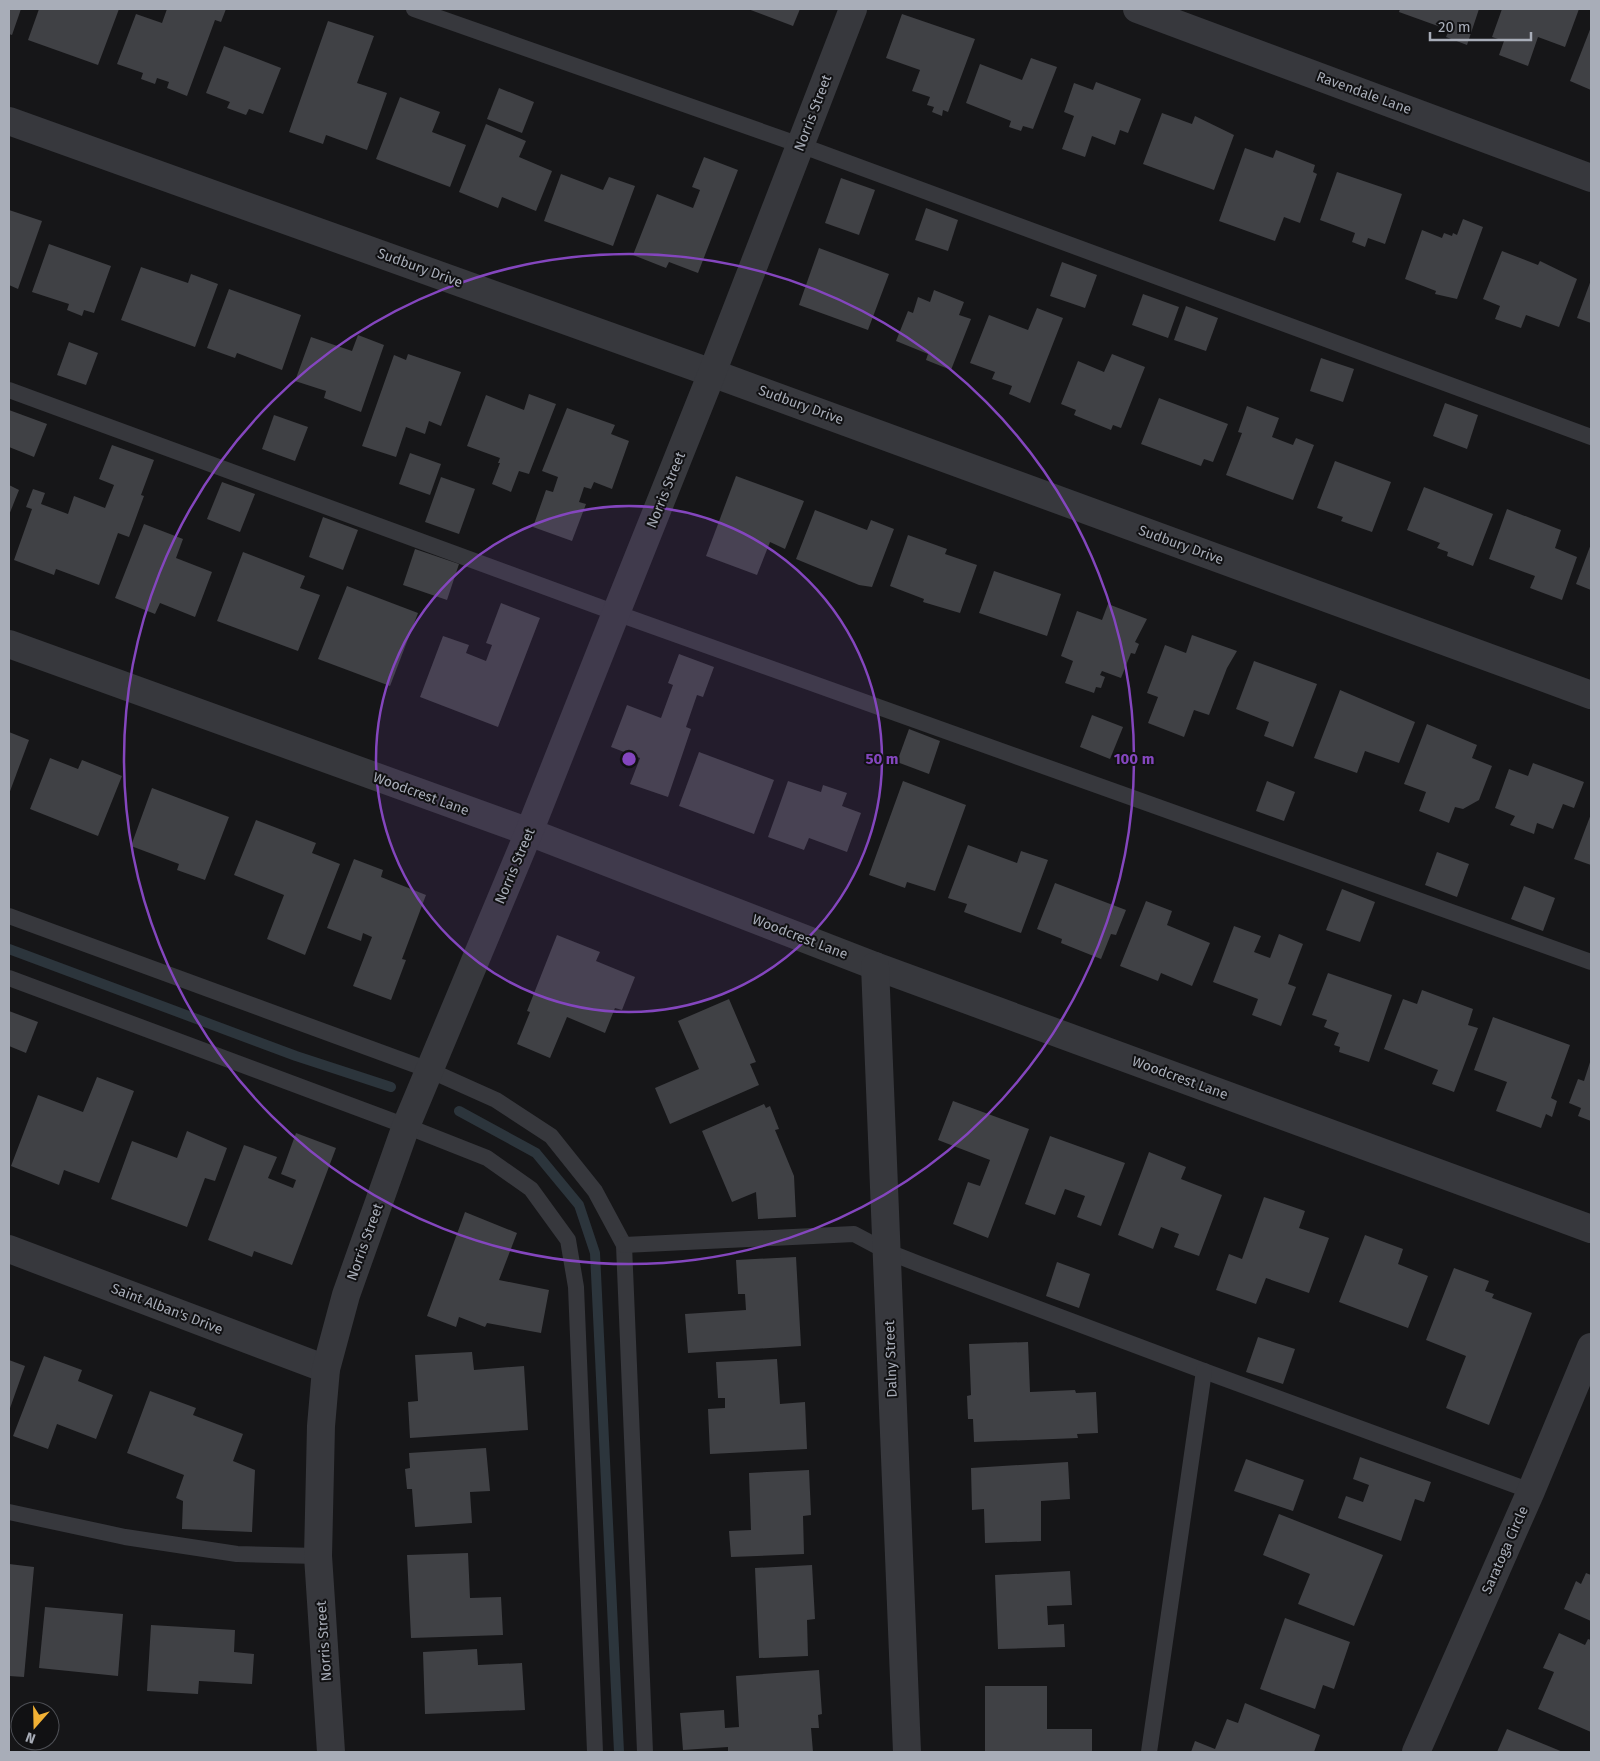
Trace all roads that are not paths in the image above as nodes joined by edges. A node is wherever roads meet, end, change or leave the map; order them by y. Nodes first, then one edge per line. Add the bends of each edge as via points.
1 (414, 9) edge
2 (853, 9) edge
3 (1137, 9) edge
4 (9, 121) edge
5 (800, 145) junction
6 (1591, 178) edge
7 (712, 373) junction
8 (9, 390) edge
9 (1591, 437) edge
10 (616, 613) junction
11 (9, 644) edge
12 (1591, 695) edge
13 (528, 832) junction
14 (9, 916) edge
15 (1591, 962) edge
16 (875, 966) junction
17 (9, 978) edge
18 (430, 1070) junction
19 (406, 1126) junction
20 (1591, 1229) edge
21 (624, 1245) junction
22 (9, 1248) edge
23 (886, 1251) junction
24 (1591, 1347) edge
25 (326, 1369) junction
26 (1204, 1371) junction
27 (1531, 1491) junction
28 (9, 1512) edge
29 (318, 1556) junction
30 (331, 1752) edge
31 (595, 1752) edge
32 (645, 1752) edge
33 (907, 1752) edge
34 (1149, 1752) edge
35 (1416, 1752) edge

1 - 5 lane
2 - 5 street, Norris Street
3 - 6 street, Ravendale Lane
4 - 7 street, Sudbury Drive
5 - 7 street, Norris Street
5 - 9 lane
7 - 10 street, Norris Street
7 - 12 street, Sudbury Drive
8 - 10 lane
10 - 13 street, Norris Street
10 - 15 lane
11 - 13 street, Woodcrest Lane
13 - 16 street, Woodcrest Lane
13 - 18 street, Norris Street
14 - 18 lane
16 - 20 street, Woodcrest Lane
16 - 23 street, Dalny Street
17 - 19 lane
18 - 19 street, Norris Street
18 - 21 lane via 496,1100 551,1136 595,1190
19 - 25 street, Norris Street via 346,1294
19 - 31 lane via 487,1158 516,1178 531,1189 568,1240 576,1288
21 - 23 lane via 854,1234
21 - 32 lane
22 - 25 street, Saint Alban's Drive
23 - 26 lane
23 - 33 street, Dalny Street
24 - 27 street, Saratoga Circle
25 - 29 street, Norris Street via 321,1426
26 - 27 lane
26 - 34 lane
27 - 35 street, Saratoga Circle
28 - 29 lane via 125,1538 237,1554
29 - 30 street, Norris Street

